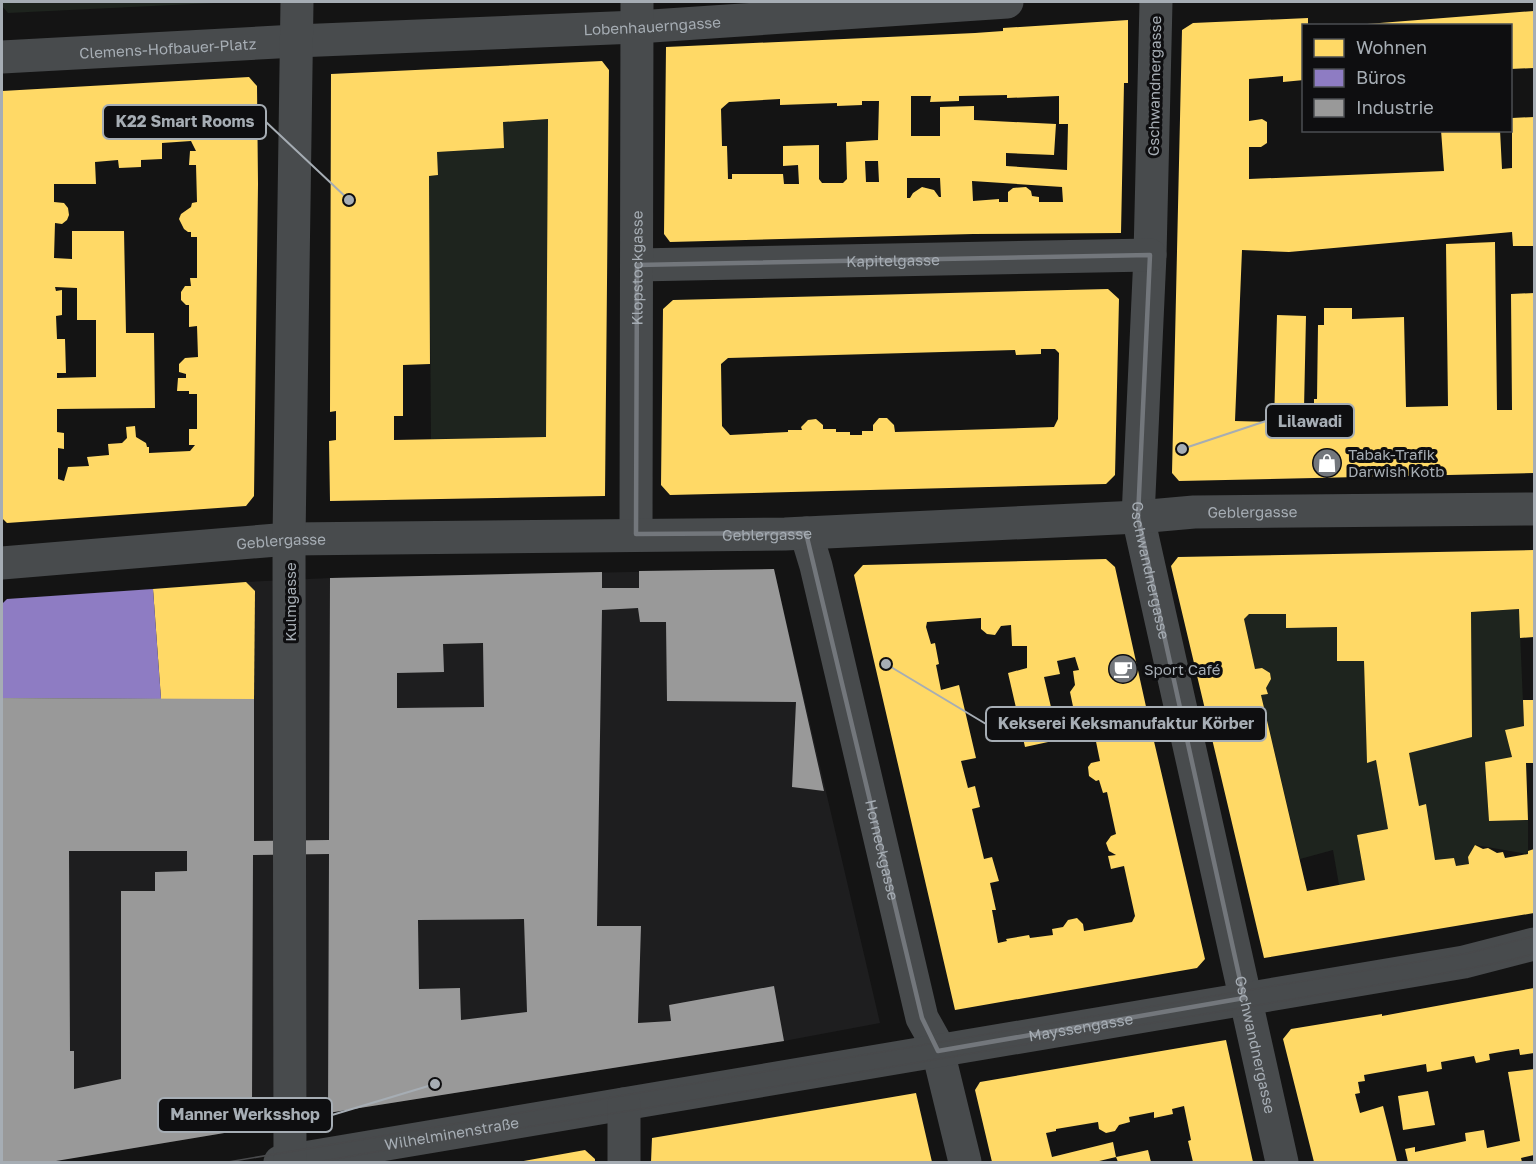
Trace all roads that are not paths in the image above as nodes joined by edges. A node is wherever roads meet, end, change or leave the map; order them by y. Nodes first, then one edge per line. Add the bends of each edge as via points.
1 (297, 2) edge
2 (1007, 2) edge
3 (1156, 2) edge
4 (637, 14) edge
5 (296, 41) junction
6 (2, 57) edge
7 (1150, 255) junction
8 (638, 265) junction
9 (1534, 509) edge
10 (1138, 517) junction
11 (807, 533) junction
12 (636, 534) junction
13 (290, 539) junction
14 (2, 563) edge
15 (1534, 944) edge
16 (1244, 999) junction
17 (938, 1051) junction
18 (624, 1104) junction
19 (287, 1162) edge
20 (624, 1162) edge
21 (965, 1162) edge
22 (1282, 1162) edge

1 - 5 street
2 - 4 street, Lobenhauerngasse
3 - 7 street, Gschwandnergasse
4 - 5 street, Lobenhauerngasse
4 - 8 street, Klopstockgasse
5 - 6 street, Clemens-Hofbauer-Platz
5 - 13 street, Kulmgasse
7 - 8 street, Kapitelgasse
7 - 10 street, Gschwandnergasse
8 - 12 street, Klopstockgasse
9 - 10 street, Geblergasse via 1194,512
10 - 11 street, Geblergasse
10 - 16 street, Gschwandnergasse
11 - 12 street, Geblergasse
11 - 17 street, Horneckgasse via 922,1018
12 - 13 street, Geblergasse
13 - 14 street, Geblergasse
13 - 19 street, Kulmgasse
15 - 16 street, Mayssengasse via 1464,962
16 - 17 street, Mayssengasse
16 - 22 street, Gschwandnergasse
17 - 18 street, Mayssengasse
17 - 21 street, Horneckgasse
18 - 19 street, Wilhelminenstraße
18 - 20 street

